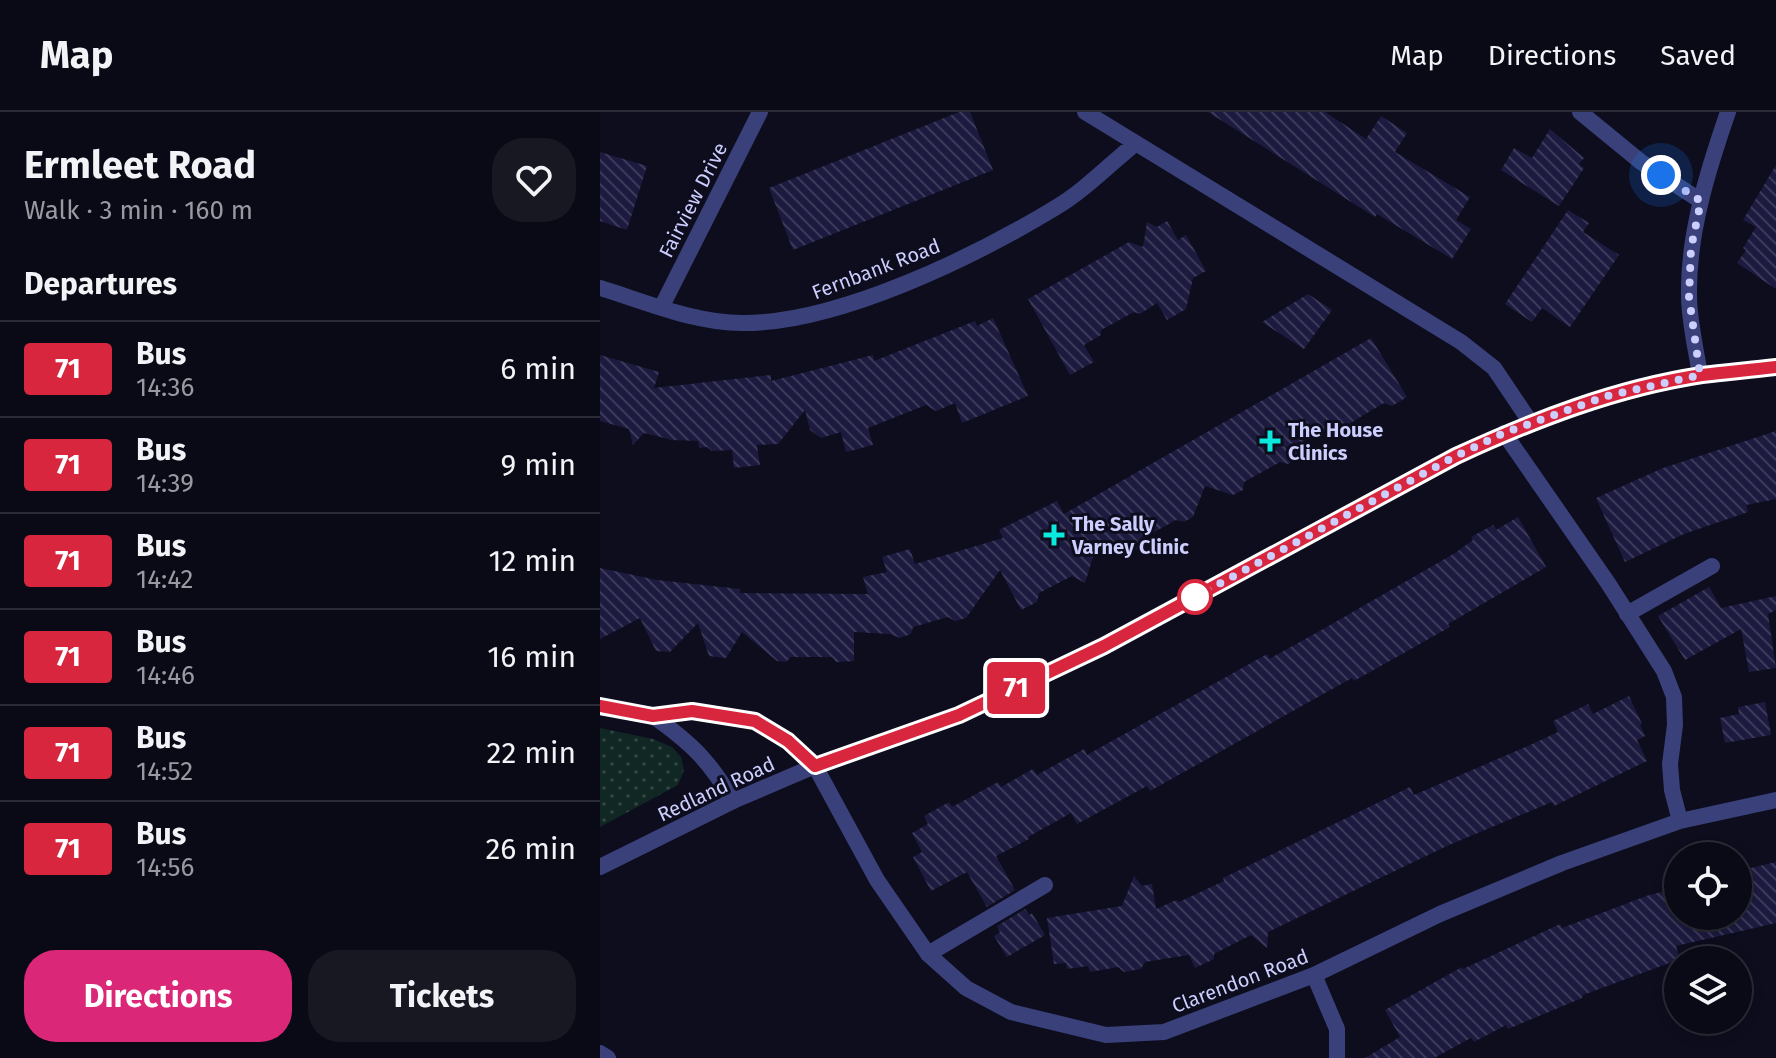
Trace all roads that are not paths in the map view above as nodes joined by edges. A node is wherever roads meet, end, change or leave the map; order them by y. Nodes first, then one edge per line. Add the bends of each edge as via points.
1 (760, 112) edge
2 (1085, 112) edge
3 (1580, 112) edge
4 (1728, 112) edge
5 (1136, 143) junction
6 (1701, 201) junction
7 (600, 288) edge
8 (662, 306) junction
9 (1776, 367) edge
10 (1700, 375) junction
11 (1531, 423) junction
12 (1504, 433) junction
13 (1712, 566) dead end
14 (1627, 614) junction
15 (600, 706) edge
16 (653, 716) junction
17 (815, 766) junction
18 (1776, 800) edge
19 (733, 801) junction
20 (1680, 821) junction
21 (600, 867) edge
22 (1045, 885) dead end
23 (928, 954) junction
24 (1314, 975) junction
25 (600, 1053) edge
26 (608, 1058) edge
27 (1337, 1058) edge

1 - 8 street, Fairview Drive
2 - 5 street
3 - 6 street via 1641,162
4 - 6 street
5 - 8 street, Fernbank Road via 1058,207 949,265 842,307 794,320 741,323 701,319
5 - 11 street via 1461,342 1494,368
6 - 10 street via 1691,248 1689,297
7 - 8 street, Fernbank Road
9 - 10 street, Redland Road
10 - 11 street, Redland Road via 1607,396
11 - 12 street, Redland Road
12 - 14 street
12 - 17 street, Redland Road via 1104,646 959,715
13 - 14 street
14 - 20 street via 1664,671 1674,697 1670,764
15 - 16 street
16 - 17 street, Clarendon Road via 692,711 755,721
16 - 19 street via 692,744
17 - 19 street, Redland Road
17 - 23 street, Clarendon Road via 877,880
18 - 20 street, Clarendon Road
19 - 21 street, Redland Road
20 - 24 street, Clarendon Road via 1440,914
22 - 23 street
23 - 24 street, Clarendon Road via 966,988 1011,1012 1106,1035 1164,1032
24 - 27 street via 1337,1029
25 - 26 street

